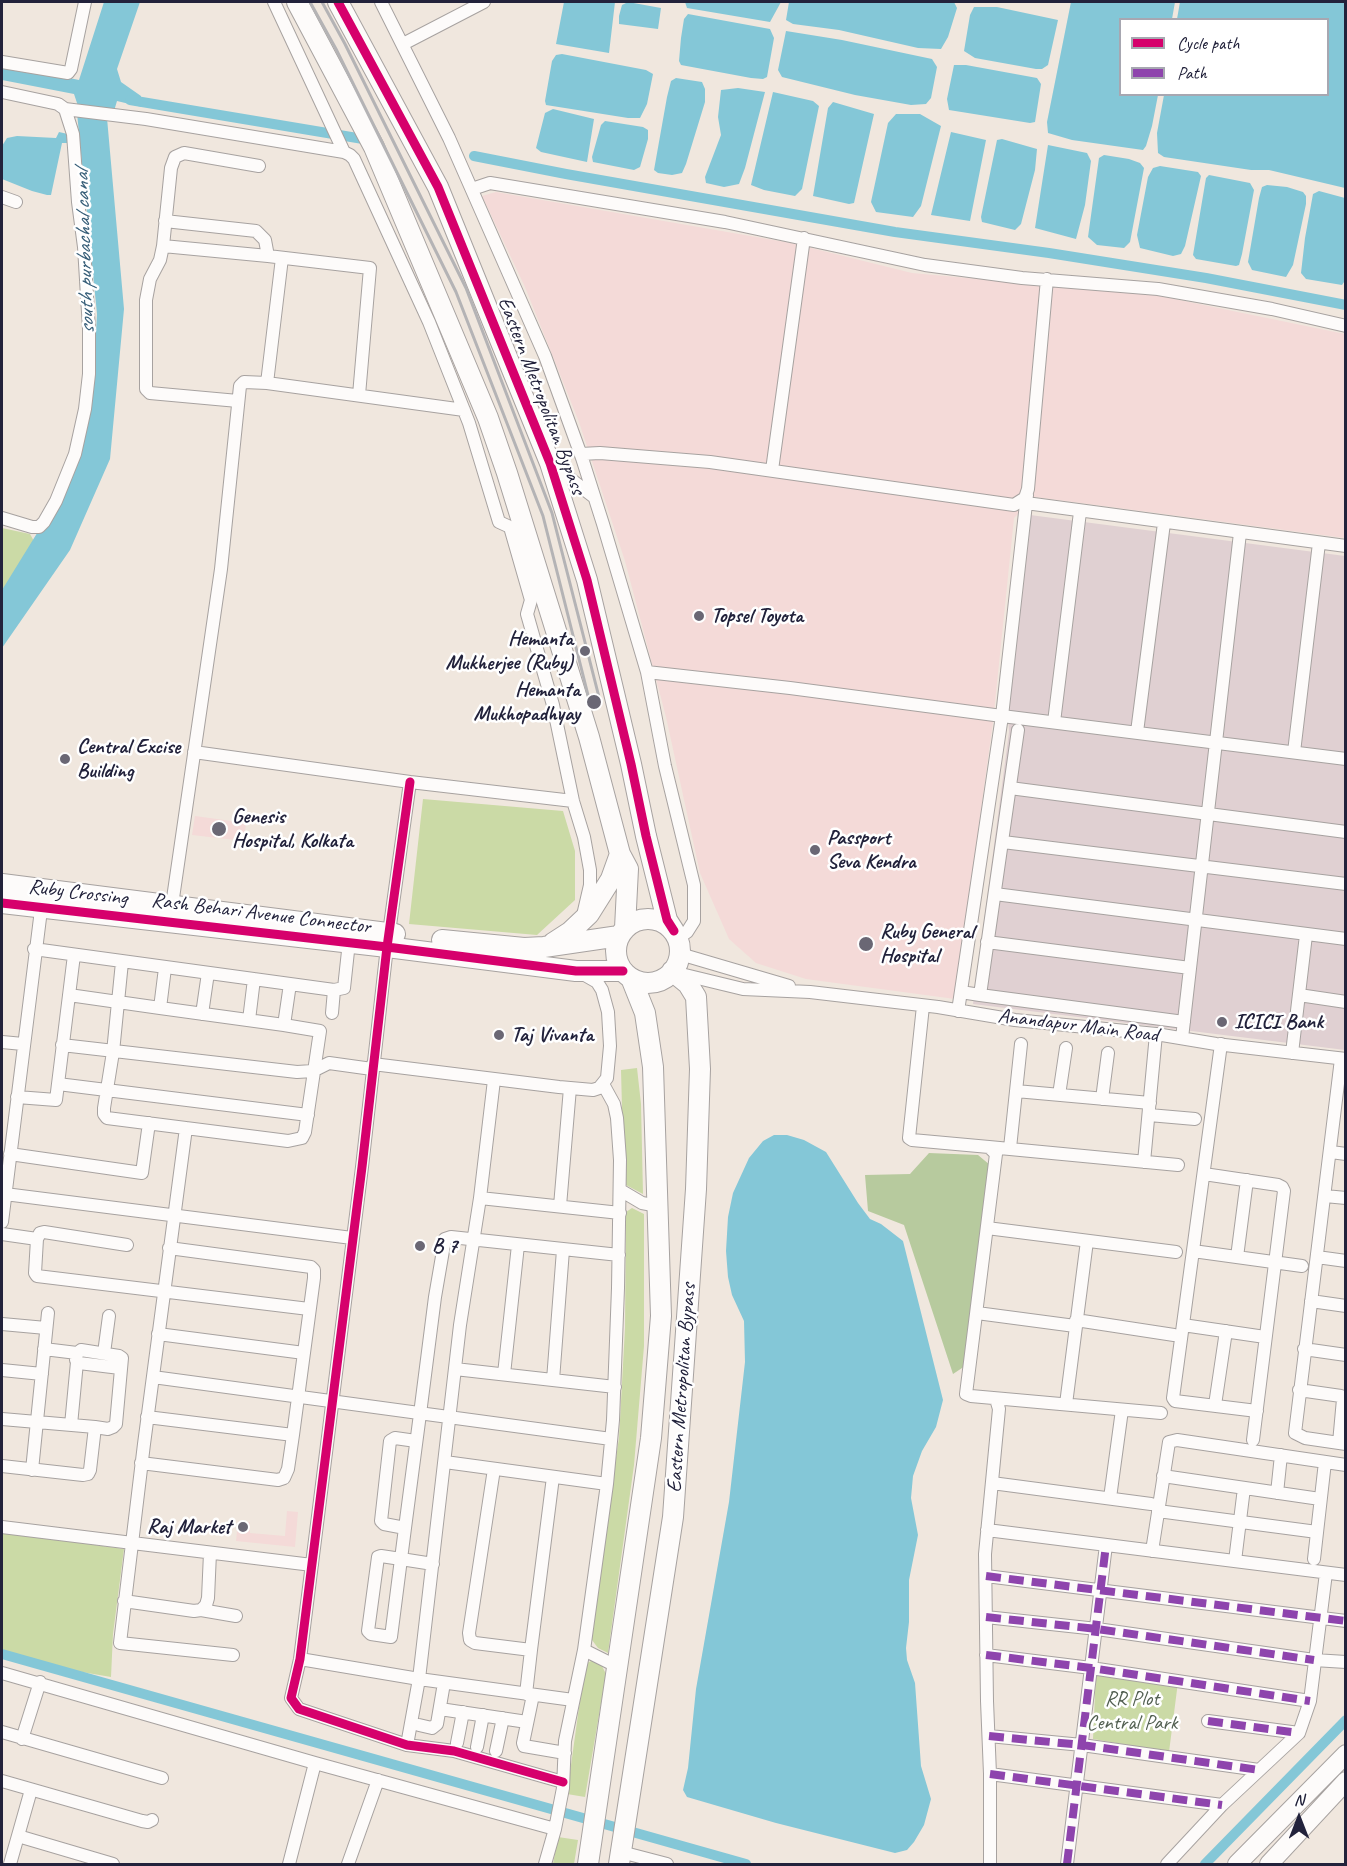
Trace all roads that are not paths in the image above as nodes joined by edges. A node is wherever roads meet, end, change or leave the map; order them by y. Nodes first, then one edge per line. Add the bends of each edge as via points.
1 (85, 2) edge
2 (274, 2) edge
3 (297, 2) edge
4 (338, 2) edge
5 (381, 2) edge
6 (484, 2) edge
7 (403, 44) junction
8 (2, 62) edge
9 (2, 92) edge
10 (65, 109) junction
11 (342, 147) junction
12 (259, 166) dead end
13 (472, 189) junction
14 (2, 197) edge
15 (16, 202) dead end
16 (165, 221) junction
17 (804, 238) junction
18 (163, 246) junction
19 (268, 256) junction
20 (282, 258) junction
21 (1047, 279) junction
22 (424, 288) junction
23 (1346, 326) edge
24 (267, 383) junction
25 (359, 395) junction
26 (238, 401) junction
27 (464, 410) junction
28 (479, 421) junction
29 (581, 454) junction
30 (550, 463) junction
31 (772, 470) junction
32 (1028, 489) junction
33 (594, 497) junction
34 (1026, 503) junction
35 (1080, 512) junction
36 (2, 518) edge
37 (1164, 523) junction
38 (1240, 533) junction
39 (1319, 543) junction
40 (1346, 546) edge
41 (647, 672) junction
42 (1002, 716) junction
43 (1054, 722) junction
44 (1018, 730) dead end
45 (1137, 732) junction
46 (1217, 742) junction
47 (194, 752) junction
48 (1294, 752) junction
49 (1346, 759) edge
50 (410, 782) junction
51 (1011, 788) junction
52 (573, 801) junction
53 (1208, 815) junction
54 (1346, 832) edge
55 (1003, 842) junction
56 (620, 854) junction
57 (1202, 865) junction
58 (2, 884) edge
59 (1346, 884) edge
60 (995, 894) junction
61 (43, 898) junction
62 (2, 903) edge
63 (172, 905) junction
64 (1196, 921) junction
65 (579, 924) junction
66 (622, 932) junction
67 (1306, 935) junction
68 (1346, 939) edge
69 (388, 940) junction
70 (349, 942) junction
71 (987, 942) junction
72 (544, 947) junction
73 (34, 949) junction
74 (676, 949) junction
75 (74, 955) junction
76 (122, 962) junction
77 (165, 968) junction
78 (1190, 968) junction
79 (576, 971) junction
80 (208, 973) junction
81 (627, 974) junction
82 (254, 980) junction
83 (290, 984) junction
84 (334, 990) junction
85 (810, 992) junction
86 (961, 992) junction
87 (69, 995) junction
88 (980, 995) junction
89 (1299, 995) junction
90 (118, 1002) junction
91 (1346, 1002) edge
92 (923, 1006) junction
93 (160, 1008) junction
94 (958, 1011) junction
95 (332, 1013) dead end
96 (202, 1014) junction
97 (249, 1020) junction
98 (1184, 1022) junction
99 (284, 1025) junction
100 (1156, 1035) junction
101 (1182, 1038) junction
102 (2, 1042) edge
103 (23, 1044) junction
104 (1021, 1044) dead end
105 (1221, 1044) junction
106 (62, 1045) junction
107 (1066, 1048) dead end
108 (113, 1052) junction
109 (1108, 1053) dead end
110 (1292, 1053) junction
111 (1343, 1059) edge
112 (373, 1066) junction
113 (313, 1071) junction
114 (494, 1080) junction
115 (58, 1084) junction
116 (603, 1084) junction
117 (1342, 1087) edge
118 (570, 1088) junction
119 (107, 1089) junction
120 (1016, 1090) junction
121 (1059, 1095) junction
122 (17, 1097) junction
123 (1102, 1099) junction
124 (1341, 1108) edge
125 (1149, 1109) junction
126 (308, 1115) junction
127 (1195, 1119) dead end
128 (149, 1123) junction
129 (186, 1128) junction
130 (988, 1147) junction
131 (1010, 1148) junction
132 (1331, 1152) junction
133 (10, 1154) junction
134 (1346, 1154) edge
135 (1144, 1162) junction
136 (1178, 1165) dead end
137 (1204, 1174) junction
138 (1246, 1180) junction
139 (4, 1186) edge
140 (620, 1190) junction
141 (1325, 1196) junction
142 (480, 1198) junction
143 (1346, 1198) edge
144 (560, 1206) junction
145 (658, 1206) junction
146 (620, 1213) junction
147 (173, 1215) junction
148 (2, 1222) edge
149 (987, 1228) junction
150 (2, 1234) edge
151 (352, 1238) junction
152 (37, 1239) junction
153 (473, 1240) junction
154 (1087, 1241) junction
155 (128, 1245) dead end
156 (518, 1245) junction
157 (169, 1248) junction
158 (563, 1250) junction
159 (1193, 1251) junction
160 (1176, 1252) dead end
161 (619, 1255) junction
162 (1237, 1257) junction
163 (1317, 1257) junction
164 (1346, 1260) edge
165 (1274, 1262) junction
166 (1302, 1266) dead end
167 (163, 1293) junction
168 (1311, 1301) junction
169 (1346, 1305) edge
170 (309, 1310) junction
171 (48, 1313) dead end
172 (977, 1313) junction
173 (109, 1316) dead end
174 (1076, 1323) junction
175 (2, 1324) edge
176 (1183, 1325) junction
177 (46, 1328) junction
178 (1226, 1331) junction
179 (158, 1335) junction
180 (1174, 1335) dead end
181 (1265, 1337) junction
182 (44, 1349) junction
183 (1304, 1349) junction
184 (104, 1353) junction
185 (304, 1353) junction
186 (1346, 1355) edge
187 (77, 1357) junction
188 (120, 1368) junction
189 (455, 1369) junction
190 (2, 1370) edge
191 (42, 1374) junction
192 (504, 1374) junction
193 (153, 1377) junction
194 (553, 1380) junction
195 (615, 1387) junction
196 (1299, 1390) junction
197 (298, 1396) junction
198 (996, 1399) junction
199 (333, 1402) junction
200 (1066, 1404) junction
201 (1215, 1406) junction
202 (1122, 1410) junction
203 (1257, 1411) junction
204 (1161, 1413) dead end
205 (420, 1414) junction
206 (147, 1417) junction
207 (449, 1418) junction
208 (2, 1419) edge
209 (37, 1422) junction
210 (71, 1425) junction
211 (95, 1427) junction
212 (293, 1435) junction
213 (611, 1439) junction
214 (416, 1440) junction
215 (1253, 1440) dead end
216 (1342, 1443) edge
217 (1281, 1455) junction
218 (445, 1462) junction
219 (1324, 1462) junction
220 (141, 1463) junction
221 (1346, 1465) edge
222 (2, 1466) edge
223 (494, 1469) junction
224 (32, 1470) junction
225 (1162, 1476) junction
226 (553, 1477) junction
227 (992, 1483) junction
228 (607, 1484) junction
229 (1244, 1488) junction
230 (1277, 1492) junction
231 (1110, 1498) junction
232 (1320, 1498) junction
233 (1154, 1507) junction
234 (1240, 1522) junction
235 (2, 1527) edge
236 (405, 1528) junction
237 (987, 1530) junction
238 (1317, 1532) junction
239 (132, 1542) junction
240 (1106, 1545) junction
241 (1152, 1551) junction
242 (210, 1553) junction
243 (401, 1559) junction
244 (1314, 1559) dead end
245 (1235, 1561) junction
246 (433, 1563) junction
247 (312, 1565) junction
248 (1326, 1573) junction
249 (1346, 1575) edge
250 (986, 1576) junction
251 (1101, 1592) junction
252 (124, 1601) junction
253 (201, 1610) junction
254 (236, 1616) dead end
255 (986, 1617) junction
256 (1320, 1618) junction
257 (1346, 1622) edge
258 (1097, 1629) junction
259 (531, 1650) junction
260 (584, 1650) junction
261 (233, 1655) dead end
262 (986, 1655) junction
263 (300, 1659) junction
264 (1314, 1660) junction
265 (1346, 1662) edge
266 (616, 1666) junction
267 (1091, 1668) junction
268 (2, 1673) edge
269 (419, 1679) junction
270 (40, 1683) junction
271 (444, 1683) junction
272 (529, 1694) junction
273 (573, 1700) junction
274 (1310, 1701) junction
275 (440, 1709) junction
276 (463, 1712) junction
277 (483, 1715) junction
278 (502, 1718) junction
279 (1208, 1720) dead end
280 (527, 1722) junction
281 (419, 1725) dead end
282 (2, 1732) edge
283 (1299, 1733) junction
284 (988, 1736) junction
285 (22, 1739) junction
286 (457, 1743) dead end
287 (407, 1745) junction
288 (1082, 1745) junction
289 (477, 1747) dead end
290 (496, 1751) dead end
291 (565, 1754) junction
292 (1346, 1754) edge
293 (315, 1763) junction
294 (1259, 1770) junction
295 (990, 1774) junction
296 (162, 1778) dead end
297 (378, 1780) junction
298 (2, 1781) edge
299 (1346, 1781) edge
300 (563, 1785) junction
301 (1076, 1785) junction
302 (31, 1790) junction
303 (1222, 1805) junction
304 (152, 1820) dead end
305 (556, 1826) junction
306 (18, 1836) junction
307 (621, 1855) edge
308 (1246, 1861) edge
309 (10, 1864) edge
310 (113, 1864) edge
311 (289, 1864) edge
312 (348, 1864) edge
313 (545, 1864) edge
314 (588, 1864) edge
315 (667, 1864) edge
316 (990, 1864) edge
317 (1067, 1864) edge
318 (1167, 1864) edge
319 (1269, 1864) edge

1 - 8 street via 68,73
2 - 11 street
3 - 22 main road via 374,147
4 - 30 main road, Eastern Metropolitan Bypass via 438,187
5 - 7 street
6 - 7 street
7 - 13 street
9 - 10 street via 58,104
10 - 11 street
10 - 36 street via 73,134 86,269 86,409 67,477 44,522 32,527
11 - 22 street via 354,159
12 - 16 street via 184,153 175,157
13 - 17 street via 490,183
13 - 29 street via 545,356
14 - 15 street
16 - 18 street
16 - 19 street via 256,231 265,240
17 - 21 street via 925,265
17 - 31 street
18 - 19 street
18 - 26 street via 148,287 146,389 150,393
19 - 20 street
20 - 24 street
20 - 25 street via 370,268
21 - 23 street via 1158,289
21 - 32 street
22 - 27 street
22 - 28 main road
24 - 25 street
24 - 26 street via 244,382
25 - 27 street
26 - 47 street via 220,569
27 - 28 street
28 - 52 street via 500,522 510,527 531,600 527,614
28 - 56 main road via 507,473 589,738
29 - 31 street
29 - 33 street
30 - 33 street
30 - 74 main road, Eastern Metropolitan Bypass via 587,580
31 - 32 street via 1008,505 1020,503
32 - 34 street
33 - 41 street
34 - 35 street
34 - 42 street
35 - 37 street
35 - 43 street
37 - 38 street
37 - 45 street
38 - 39 street
38 - 46 street
39 - 40 street
39 - 48 street
41 - 42 street
41 - 74 street via 664,766 694,885 694,921
42 - 43 street
42 - 86 street
43 - 45 street
44 - 51 street
45 - 46 street
46 - 48 street
46 - 53 street
47 - 50 street
47 - 63 street
48 - 49 street
50 - 52 street
50 - 69 street
51 - 53 street
51 - 55 street
52 - 65 street via 590,870 587,902
53 - 54 street
53 - 57 street
55 - 57 street
55 - 60 street
56 - 65 main road via 604,892
56 - 66 main road via 628,869
57 - 59 street
57 - 64 street
58 - 61 main road, Ruby Crossing
60 - 64 street
60 - 71 street
61 - 62 main road, Rash Behari Avenue Connector
61 - 63 main road, Ruby Crossing
61 - 70 main road, Rash Behari Avenue Connector via 58,908
61 - 73 street
63 - 69 main road, Ruby Crossing
64 - 67 street
64 - 78 street
65 - 72 main road
66 - 72 main road, Ruby Crossing
66 - 74 main road, Ruby Crossing via 632,923 650,918 667,925
66 - 81 main road via 616,954
67 - 68 street
67 - 89 street
69 - 70 main road, Rash Behari Avenue Connector
69 - 72 main road, Ruby Crossing
69 - 79 main road, Rash Behari Avenue Connector
69 - 112 street
70 - 84 street via 344,988
71 - 78 street
71 - 88 street
73 - 75 street
73 - 103 street
74 - 81 main road via 662,979 638,981
74 - 85 street, Anandapur Main Road
74 - 85 street, Anandapur Main Road via 743,989
74 - 307 main road, Eastern Metropolitan Bypass via 696,997 700,1069 696,1189 673,1517
75 - 76 street
75 - 87 street
76 - 77 street
76 - 90 street
77 - 80 street
77 - 93 street
78 - 98 street
79 - 81 main road, Rash Behari Avenue Connector
79 - 116 street via 597,982 606,998 610,1046
80 - 82 street
80 - 96 street
81 - 145 main road, Eastern Metropolitan Bypass via 645,1013 652,1057
82 - 83 street
82 - 97 street
83 - 84 street
83 - 99 street
84 - 95 street
85 - 92 street, Anandapur Main Road
86 - 88 street
86 - 94 street
87 - 90 street
87 - 106 street
88 - 98 street
89 - 91 street
89 - 110 street
90 - 93 street
90 - 108 street
92 - 94 street, Anandapur Main Road
92 - 130 street via 909,1138
93 - 96 street
94 - 100 street, Anandapur Main Road
96 - 97 street
97 - 99 street
98 - 101 street
99 - 113 street via 320,1031
100 - 101 street, Anandapur Main Road
100 - 125 street
101 - 105 street, Anandapur Main Road
102 - 103 street
103 - 122 street
104 - 120 street
105 - 110 street, Anandapur Main Road
105 - 137 street
106 - 108 street
106 - 115 street
107 - 121 street
108 - 113 street
108 - 119 street
109 - 123 street
110 - 111 street, Anandapur Main Road
111 - 117 street
112 - 113 street via 329,1063
112 - 114 street
112 - 151 street
113 - 126 street
114 - 118 street
114 - 142 street
115 - 119 street
115 - 122 street via 56,1100
116 - 118 street via 592,1090
116 - 140 street via 617,1118
117 - 124 street
118 - 144 street
119 - 126 street
119 - 128 street via 107,1118
120 - 121 street
120 - 131 street
121 - 123 street
122 - 133 street
123 - 125 street
124 - 132 street
125 - 127 street
125 - 135 street
126 - 129 street via 305,1132 295,1141
128 - 129 street
128 - 133 street via 142,1173
129 - 147 street
130 - 131 street
130 - 149 street via 996,1154 996,1162
131 - 135 street
132 - 134 street
132 - 141 street
133 - 139 street
135 - 136 street
137 - 138 street
137 - 159 street
138 - 162 street
138 - 165 street via 1282,1187 1284,1191
139 - 147 street
139 - 148 street
140 - 145 street via 642,1203
140 - 146 street
141 - 143 street
141 - 163 street
142 - 144 street
142 - 153 street
144 - 146 street
145 - 266 main road, Eastern Metropolitan Bypass via 662,1316 651,1438
146 - 161 street
147 - 151 street
147 - 157 street
149 - 154 street
149 - 172 street
150 - 152 street
151 - 199 street
152 - 155 street via 44,1232
152 - 167 street via 36,1275
153 - 156 street
153 - 189 street
153 - 205 street via 451,1237 442,1246
154 - 160 street
154 - 174 street
156 - 158 street
156 - 192 street
157 - 167 street
157 - 170 street via 311,1267 314,1278
158 - 161 street
158 - 194 street
159 - 162 street
159 - 176 street
161 - 195 street
162 - 165 street
163 - 164 street
163 - 168 street
165 - 166 street
165 - 181 street
167 - 170 street
167 - 179 street
168 - 169 street
168 - 183 street
170 - 185 street
171 - 177 street
172 - 174 street
172 - 198 street via 966,1394
173 - 184 street
174 - 180 street
174 - 200 street
175 - 177 street
176 - 178 street
176 - 201 street via 1174,1400
177 - 182 street
178 - 181 street
178 - 201 street
179 - 185 street
179 - 193 street
181 - 203 street
182 - 187 street
182 - 191 street
183 - 186 street
183 - 196 street
184 - 187 street via 81,1350
184 - 188 street via 121,1357
185 - 197 street
187 - 188 street
187 - 210 street
188 - 211 street via 116,1424 108,1429
189 - 192 street
189 - 207 street
190 - 191 street
191 - 209 street
192 - 194 street
193 - 197 street
193 - 206 street
194 - 195 street
195 - 213 street
196 - 216 street via 1341,1396
196 - 216 street via 1295,1433
197 - 199 street
197 - 212 street
198 - 200 street
198 - 227 street via 999,1409
199 - 205 street
199 - 247 street
200 - 202 street
201 - 203 street
202 - 204 street
202 - 231 street
203 - 215 street
205 - 207 street
205 - 214 street
206 - 212 street
206 - 220 street
207 - 213 street
207 - 218 street
208 - 209 street
209 - 210 street
209 - 224 street
210 - 211 street
211 - 224 street via 88,1474
212 - 220 street via 288,1469 284,1478 278,1480
213 - 228 street
214 - 236 street
214 - 236 street via 390,1441 381,1521
217 - 219 street
217 - 225 street via 1177,1440 1169,1442
217 - 230 street
218 - 223 street
218 - 246 street
219 - 221 street
219 - 232 street
220 - 239 street
222 - 224 street
223 - 226 street
223 - 259 street via 470,1640
225 - 229 street
225 - 233 street
226 - 228 street
226 - 259 street
227 - 231 street
227 - 237 street
228 - 260 street
229 - 230 street
229 - 234 street
230 - 232 street
231 - 233 street
232 - 238 street
233 - 234 street
233 - 241 street
234 - 238 street
234 - 245 street
235 - 239 street
236 - 243 street
237 - 240 street
237 - 250 street
238 - 244 street
239 - 242 street
239 - 252 street
240 - 241 street
240 - 251 street
241 - 245 street
242 - 247 street
242 - 253 street via 208,1598
243 - 243 street via 391,1637 371,1634 367,1628 376,1560 381,1556
243 - 246 street
245 - 248 street
246 - 269 street
247 - 263 street
248 - 249 street
248 - 256 street
250 - 251 street
250 - 255 street
251 - 256 street
251 - 258 street
252 - 253 street
252 - 261 street via 120,1642
253 - 254 street
255 - 258 street
255 - 262 street
256 - 257 street
256 - 264 street
258 - 264 street
258 - 267 street
259 - 272 street
260 - 266 street
260 - 273 street
262 - 267 street
262 - 284 street
263 - 269 street
263 - 287 street via 291,1698 299,1709
264 - 265 street
264 - 274 street
266 - 314 main road, Eastern Metropolitan Bypass
267 - 274 street
267 - 288 street
268 - 270 street
269 - 271 street
269 - 287 street
270 - 285 street
270 - 293 street
271 - 272 street
271 - 275 street
272 - 273 street
272 - 280 street
273 - 291 street
274 - 283 street
275 - 276 street
275 - 281 street via 435,1727
276 - 277 street
276 - 286 street
277 - 278 street
277 - 289 street
278 - 280 street
278 - 290 street
279 - 283 street
280 - 291 street via 524,1746
282 - 285 street
283 - 294 street
284 - 288 street
284 - 295 street
285 - 296 street
287 - 300 street via 454,1751
288 - 294 street
288 - 301 street
291 - 300 street
292 - 308 main road
293 - 297 street
293 - 311 street
294 - 303 street
295 - 301 street
295 - 316 street
297 - 305 street
297 - 312 street
298 - 302 street
299 - 319 main road
300 - 305 street
301 - 303 street
301 - 317 street
302 - 304 street via 142,1821
302 - 306 street
303 - 318 street
305 - 313 street
306 - 309 street
306 - 310 street
307 - 315 street

